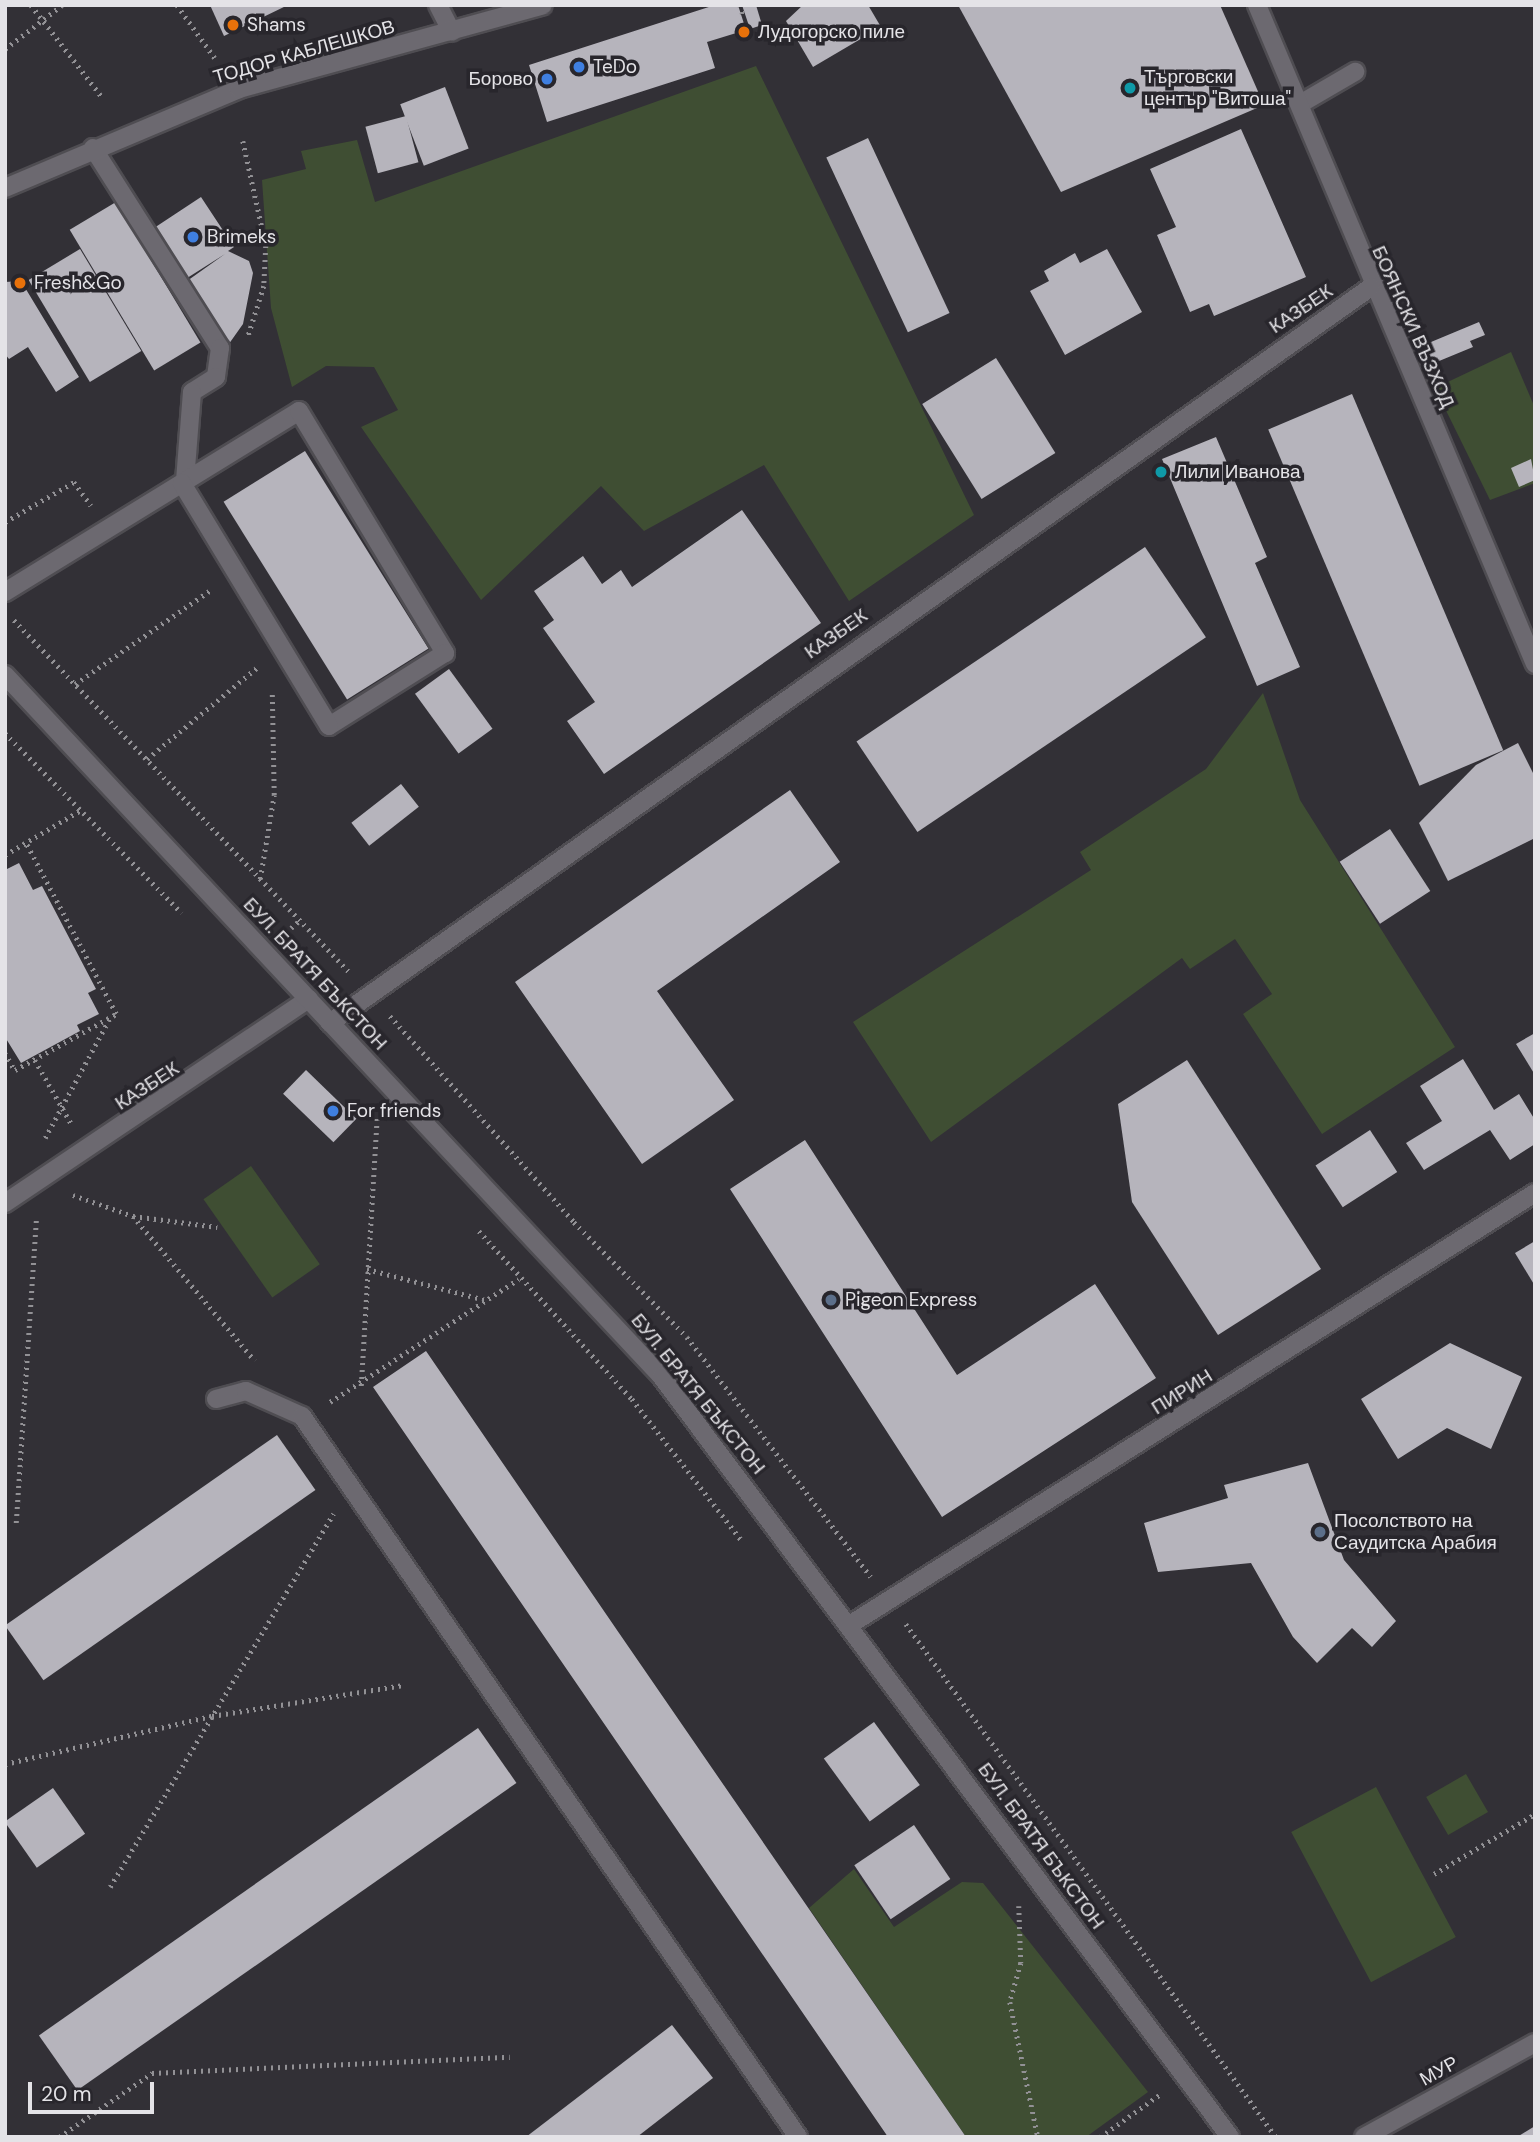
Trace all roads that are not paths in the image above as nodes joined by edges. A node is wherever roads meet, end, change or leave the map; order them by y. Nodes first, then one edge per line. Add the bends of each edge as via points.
1 (438, 5) edge
2 (543, 5) edge
3 (1257, 5) edge
4 (452, 32) junction
5 (1355, 72) dead end
6 (1300, 104) junction
7 (93, 148) junction
8 (5, 188) edge
9 (1371, 287) junction
10 (184, 482) junction
11 (5, 592) edge
12 (1535, 664) edge
13 (5, 676) edge
14 (309, 999) junction
15 (330, 1023) junction
16 (1535, 1194) edge
17 (5, 1203) edge
18 (216, 1399) dead end
19 (851, 1624) junction
20 (1535, 2043) edge
21 (798, 2137) edge
22 (1230, 2137) edge
23 (1364, 2137) edge

1 - 4 street
2 - 4 street, ТОДОР КАБЛЕШКОВ
3 - 6 street, БОЯНСКИ ВЪЗХОД
4 - 7 street, ТОДОР КАБЛЕШКОВ via 239,89
5 - 6 street
6 - 9 street, БОЯНСКИ ВЪЗХОД
7 - 8 street, ТОДОР КАБЛЕШКОВ
7 - 10 street via 220,348 216,377 192,393
9 - 12 street, БОЯНСКИ ВЪЗХОД
9 - 15 street, КАЗБЕК
10 - 10 street via 329,726 445,653 299,411
10 - 11 street
13 - 14 street, БУЛ. БРАТЯ БЪКСТОН
14 - 15 street, БУЛ. БРАТЯ БЪКСТОН
14 - 17 street, КАЗБЕК
15 - 19 street, БУЛ. БРАТЯ БЪКСТОН via 661,1376
16 - 19 street, ПИРИН
18 - 21 street via 246,1391 302,1416
19 - 22 street, БУЛ. БРАТЯ БЪКСТОН
20 - 23 street, МУР

